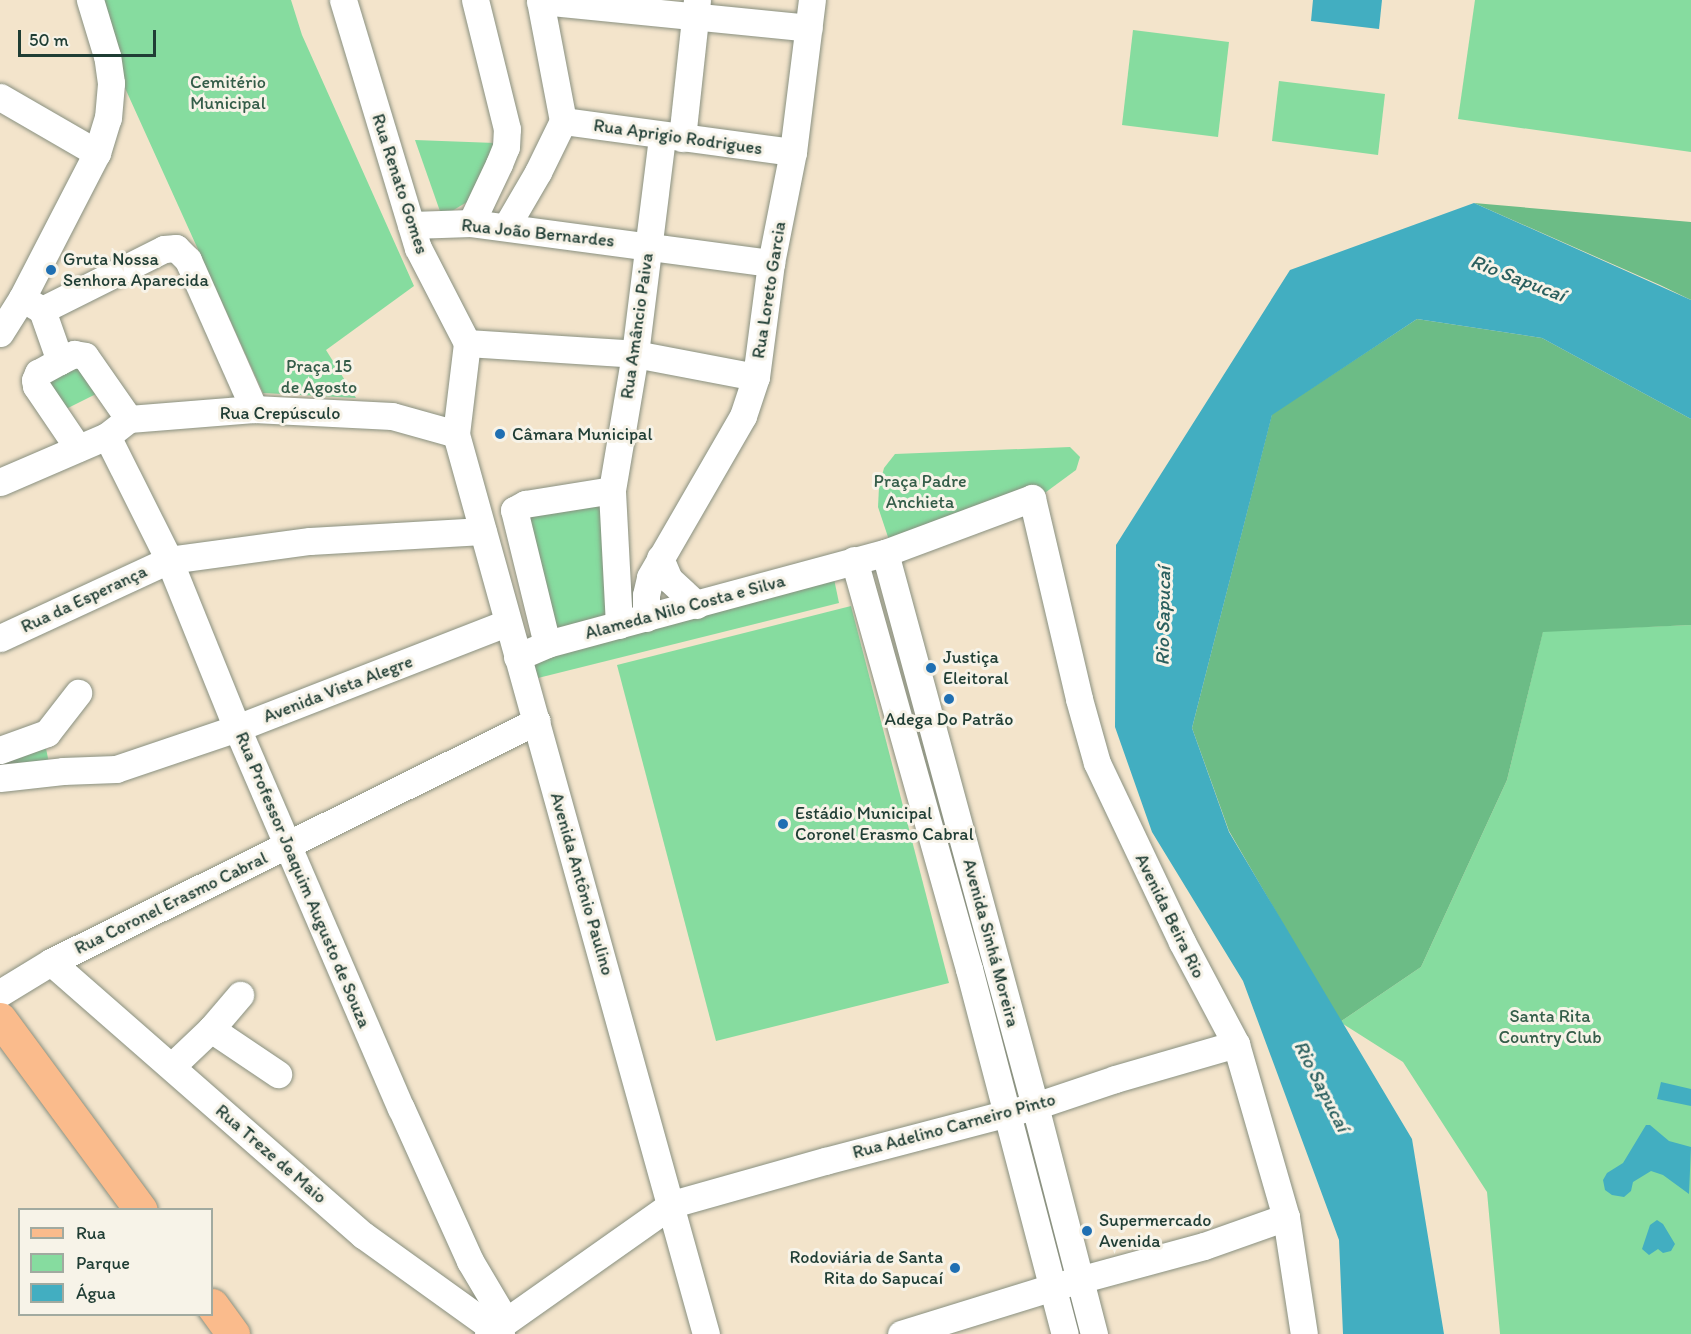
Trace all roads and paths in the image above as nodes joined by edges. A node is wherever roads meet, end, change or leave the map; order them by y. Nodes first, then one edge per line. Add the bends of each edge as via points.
1 (90, 0) edge
2 (343, 0) edge
3 (475, 0) edge
4 (540, 0) edge
5 (812, 0) edge
6 (696, 8) edge
7 (809, 28) junction
8 (0, 97) edge
9 (563, 121) junction
10 (672, 137) junction
11 (793, 152) junction
12 (97, 153) junction
13 (471, 223) junction
14 (411, 225) junction
15 (506, 227) junction
16 (648, 246) junction
17 (771, 263) junction
18 (32, 304) junction
19 (1, 327) edge
20 (467, 344) junction
21 (634, 354) junction
22 (60, 361) junction
23 (756, 376) junction
24 (254, 409) junction
25 (129, 419) junction
26 (456, 434) junction
27 (107, 436) junction
28 (78, 448) junction
29 (0, 482) edge
30 (612, 490) junction
31 (483, 531) junction
32 (885, 553) junction
33 (660, 558) junction
34 (169, 560) junction
35 (854, 560) junction
36 (697, 605) junction
37 (646, 618) junction
38 (507, 623) junction
39 (619, 624) junction
40 (0, 638) edge
41 (547, 644) junction
42 (517, 657) junction
43 (78, 693) dead end
44 (537, 721) junction
45 (237, 728) junction
46 (47, 733) junction
47 (0, 750) edge
48 (63, 771) junction
49 (0, 778) edge
50 (288, 844) junction
51 (996, 961) junction
52 (51, 962) junction
53 (969, 969) junction
54 (0, 993) edge
55 (240, 995) dead end
56 (0, 1019) edge
57 (211, 1029) junction
58 (1236, 1044) junction
59 (172, 1066) junction
60 (278, 1074) dead end
61 (1035, 1106) junction
62 (1007, 1113) junction
63 (672, 1204) junction
64 (140, 1208) edge
65 (1286, 1217) junction
66 (1080, 1281) junction
67 (1053, 1287) junction
68 (213, 1306) edge
69 (497, 1329) edge
70 (233, 1334) edge
71 (706, 1334) edge
72 (901, 1334) edge
73 (1065, 1334) edge
74 (1094, 1334) edge
75 (1304, 1334) edge

1 - 12 street via 111,83 108,118
2 - 14 street, Rua Renato Gomes
3 - 13 street via 507,129 506,147
4 - 6 street
4 - 9 street
5 - 7 street, Rua Loreto Garcia
6 - 7 street
6 - 10 street, Rua Amâncio Paiva
7 - 11 street, Rua Loreto Garcia
8 - 12 street
9 - 10 street, Rua Aprigio Rodrigues
9 - 15 street
10 - 11 street, Rua Aprigio Rodrigues
10 - 16 street, Rua Amâncio Paiva
11 - 17 street, Rua Loreto Garcia
12 - 18 street
13 - 14 street, Rua João Bernardes
13 - 15 street, Rua João Bernardes
14 - 20 street, Rua Renato Gomes via 418,248
15 - 16 street, Rua João Bernardes
16 - 17 street, Rua João Bernardes
16 - 21 street, Rua Amâncio Paiva
17 - 23 street, Rua Loreto Garcia
18 - 19 street
18 - 22 street
18 - 24 street via 164,249 176,248 188,260
20 - 21 street
20 - 26 street
21 - 23 street
21 - 30 street, Rua Amâncio Paiva
22 - 25 street via 74,354 85,356
22 - 28 street via 38,373 34,380
23 - 33 street, Rua Loreto Garcia via 743,416
24 - 25 street, Rua Crepúsculo
24 - 26 street, Rua Crepúsculo via 392,416
25 - 27 street
26 - 31 street, Avenida Antônio Paulino
27 - 28 street
27 - 34 street, Rua Professor Joaquim Augusto de Souza
28 - 29 street
30 - 39 street, Rua Amâncio Paiva
30 - 41 street via 525,504 514,510
31 - 34 street, Rua da Esperança via 310,541
31 - 38 street, Avenida Antônio Paulino
32 - 35 street
32 - 51 street, Avenida Sinhá Moreira
32 - 58 street, Avenida Beira Rio via 1032,498 1097,763 1182,942
33 - 36 street via 669,579
33 - 37 street, Rua Loreto Garcia via 646,595
34 - 40 street, Rua da Esperança
34 - 45 street, Rua Professor Joaquim Augusto de Souza
35 - 36 street, Alameda Nilo Costa e Silva
35 - 53 street, Avenida Sinhá Moreira
36 - 37 street, Alameda Nilo Costa e Silva
37 - 39 street, Alameda Nilo Costa e Silva
38 - 42 street, Avenida Antônio Paulino
38 - 45 street, Avenida Vista Alegre
39 - 41 street, Alameda Nilo Costa e Silva
41 - 42 street, Alameda Nilo Costa e Silva
42 - 44 street, Avenida Antônio Paulino
43 - 46 street
44 - 50 street, Rua Coronel Erasmo Cabral
44 - 63 street, Avenida Antônio Paulino
45 - 48 street, Avenida Vista Alegre via 116,769
45 - 50 street, Rua Professor Joaquim Augusto de Souza
46 - 47 street
46 - 48 street
48 - 49 street, Avenida Vista Alegre
50 - 52 street, Rua Coronel Erasmo Cabral
50 - 69 street, Rua Professor Joaquim Augusto de Souza
51 - 53 street
51 - 61 street, Avenida Sinhá Moreira
52 - 54 street, Rua Coronel Erasmo Cabral
52 - 59 street, Rua Treze de Maio
53 - 62 street, Avenida Sinhá Moreira
55 - 57 street
56 - 64 main road
57 - 59 street
57 - 60 street
58 - 61 street, Rua Adelino Carneiro Pinto
58 - 65 street, Avenida Beira Rio
59 - 69 street, Rua Treze de Maio via 363,1235
61 - 62 street, Rua Adelino Carneiro Pinto
61 - 66 street, Avenida Sinhá Moreira
62 - 63 street, Rua Adelino Carneiro Pinto
62 - 67 street, Avenida Sinhá Moreira
63 - 69 street, Rua Adelino Carneiro Pinto
63 - 71 street, Avenida Antônio Paulino
65 - 66 street via 1204,1246
65 - 75 street, Avenida Beira Rio
66 - 67 street
66 - 74 street, Avenida Sinhá Moreira
67 - 72 street
67 - 73 street, Avenida Sinhá Moreira
68 - 70 main road

